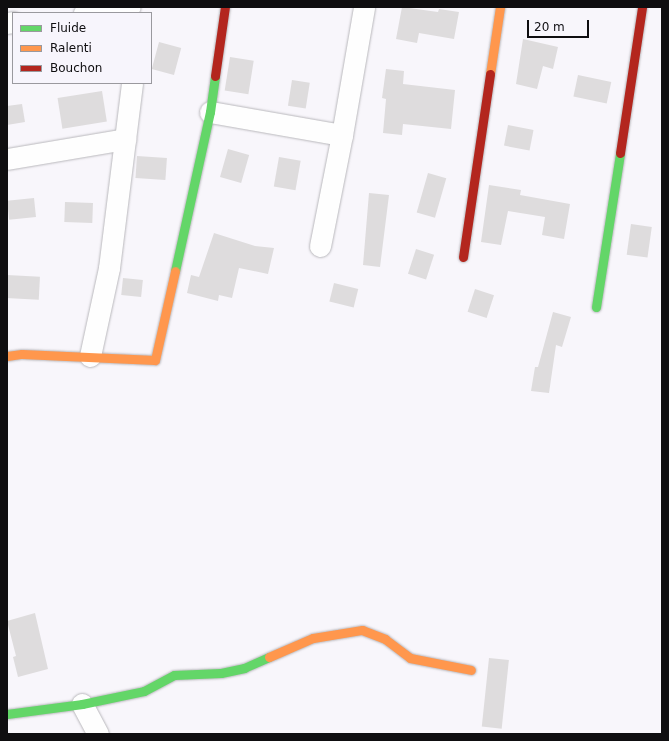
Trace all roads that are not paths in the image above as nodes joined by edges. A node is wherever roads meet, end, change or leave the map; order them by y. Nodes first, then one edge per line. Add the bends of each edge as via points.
1 (130, 7) edge
2 (225, 7) edge
3 (364, 7) edge
4 (500, 7) edge
5 (642, 7) edge
6 (92, 12) edge
7 (132, 84) edge
8 (210, 112) junction
9 (342, 136) junction
10 (124, 139) junction
11 (7, 159) edge
12 (320, 246) dead end
13 (463, 257) dead end
14 (596, 307) dead end
15 (7, 356) edge
16 (90, 356) junction
17 (471, 670) dead end
18 (82, 704) junction
19 (7, 714) edge
20 (98, 734) edge

1 - 6 street
2 - 8 street
3 - 9 street
4 - 13 street
5 - 14 street
7 - 10 street
8 - 9 street
8 - 16 street via 155,360
9 - 12 street
10 - 11 street
10 - 16 street via 109,268
15 - 16 street
17 - 18 street via 410,658 385,639 362,630 313,638 244,668 221,673 174,675 144,691
18 - 19 street
18 - 20 street

